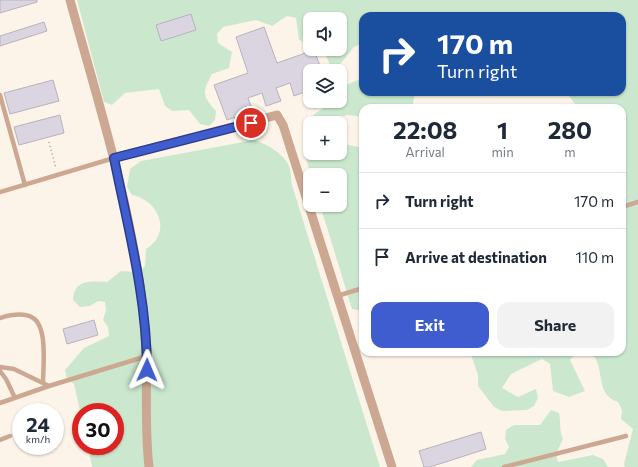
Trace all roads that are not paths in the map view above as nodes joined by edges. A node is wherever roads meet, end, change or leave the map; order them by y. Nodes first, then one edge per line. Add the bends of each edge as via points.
1 (70, 0) edge
2 (0, 95) edge
3 (114, 158) junction
4 (25, 185) junction
5 (0, 192) edge
6 (638, 202) edge
7 (626, 206) edge
8 (359, 289) edge
9 (337, 296) junction
10 (0, 318) edge
11 (147, 356) junction
12 (0, 366) edge
13 (0, 370) edge
14 (43, 383) junction
15 (49, 386) junction
16 (15, 398) junction
17 (0, 404) edge
18 (10, 436) dead end
19 (626, 436) dead end
20 (0, 440) edge
21 (149, 467) edge
22 (392, 467) edge
23 (504, 467) edge

1 - 3 street
2 - 4 lane
3 - 4 lane
3 - 9 street via 277,115 284,125
3 - 11 street via 141,293
4 - 5 lane
6 - 7 lane
8 - 9 lane
9 - 22 street
10 - 14 lane via 26,315 37,322 44,347
11 - 15 lane
11 - 21 street via 146,442
12 - 14 lane via 14,369
13 - 16 lane
14 - 15 lane
15 - 16 lane
16 - 17 lane
18 - 20 lane
19 - 23 lane

